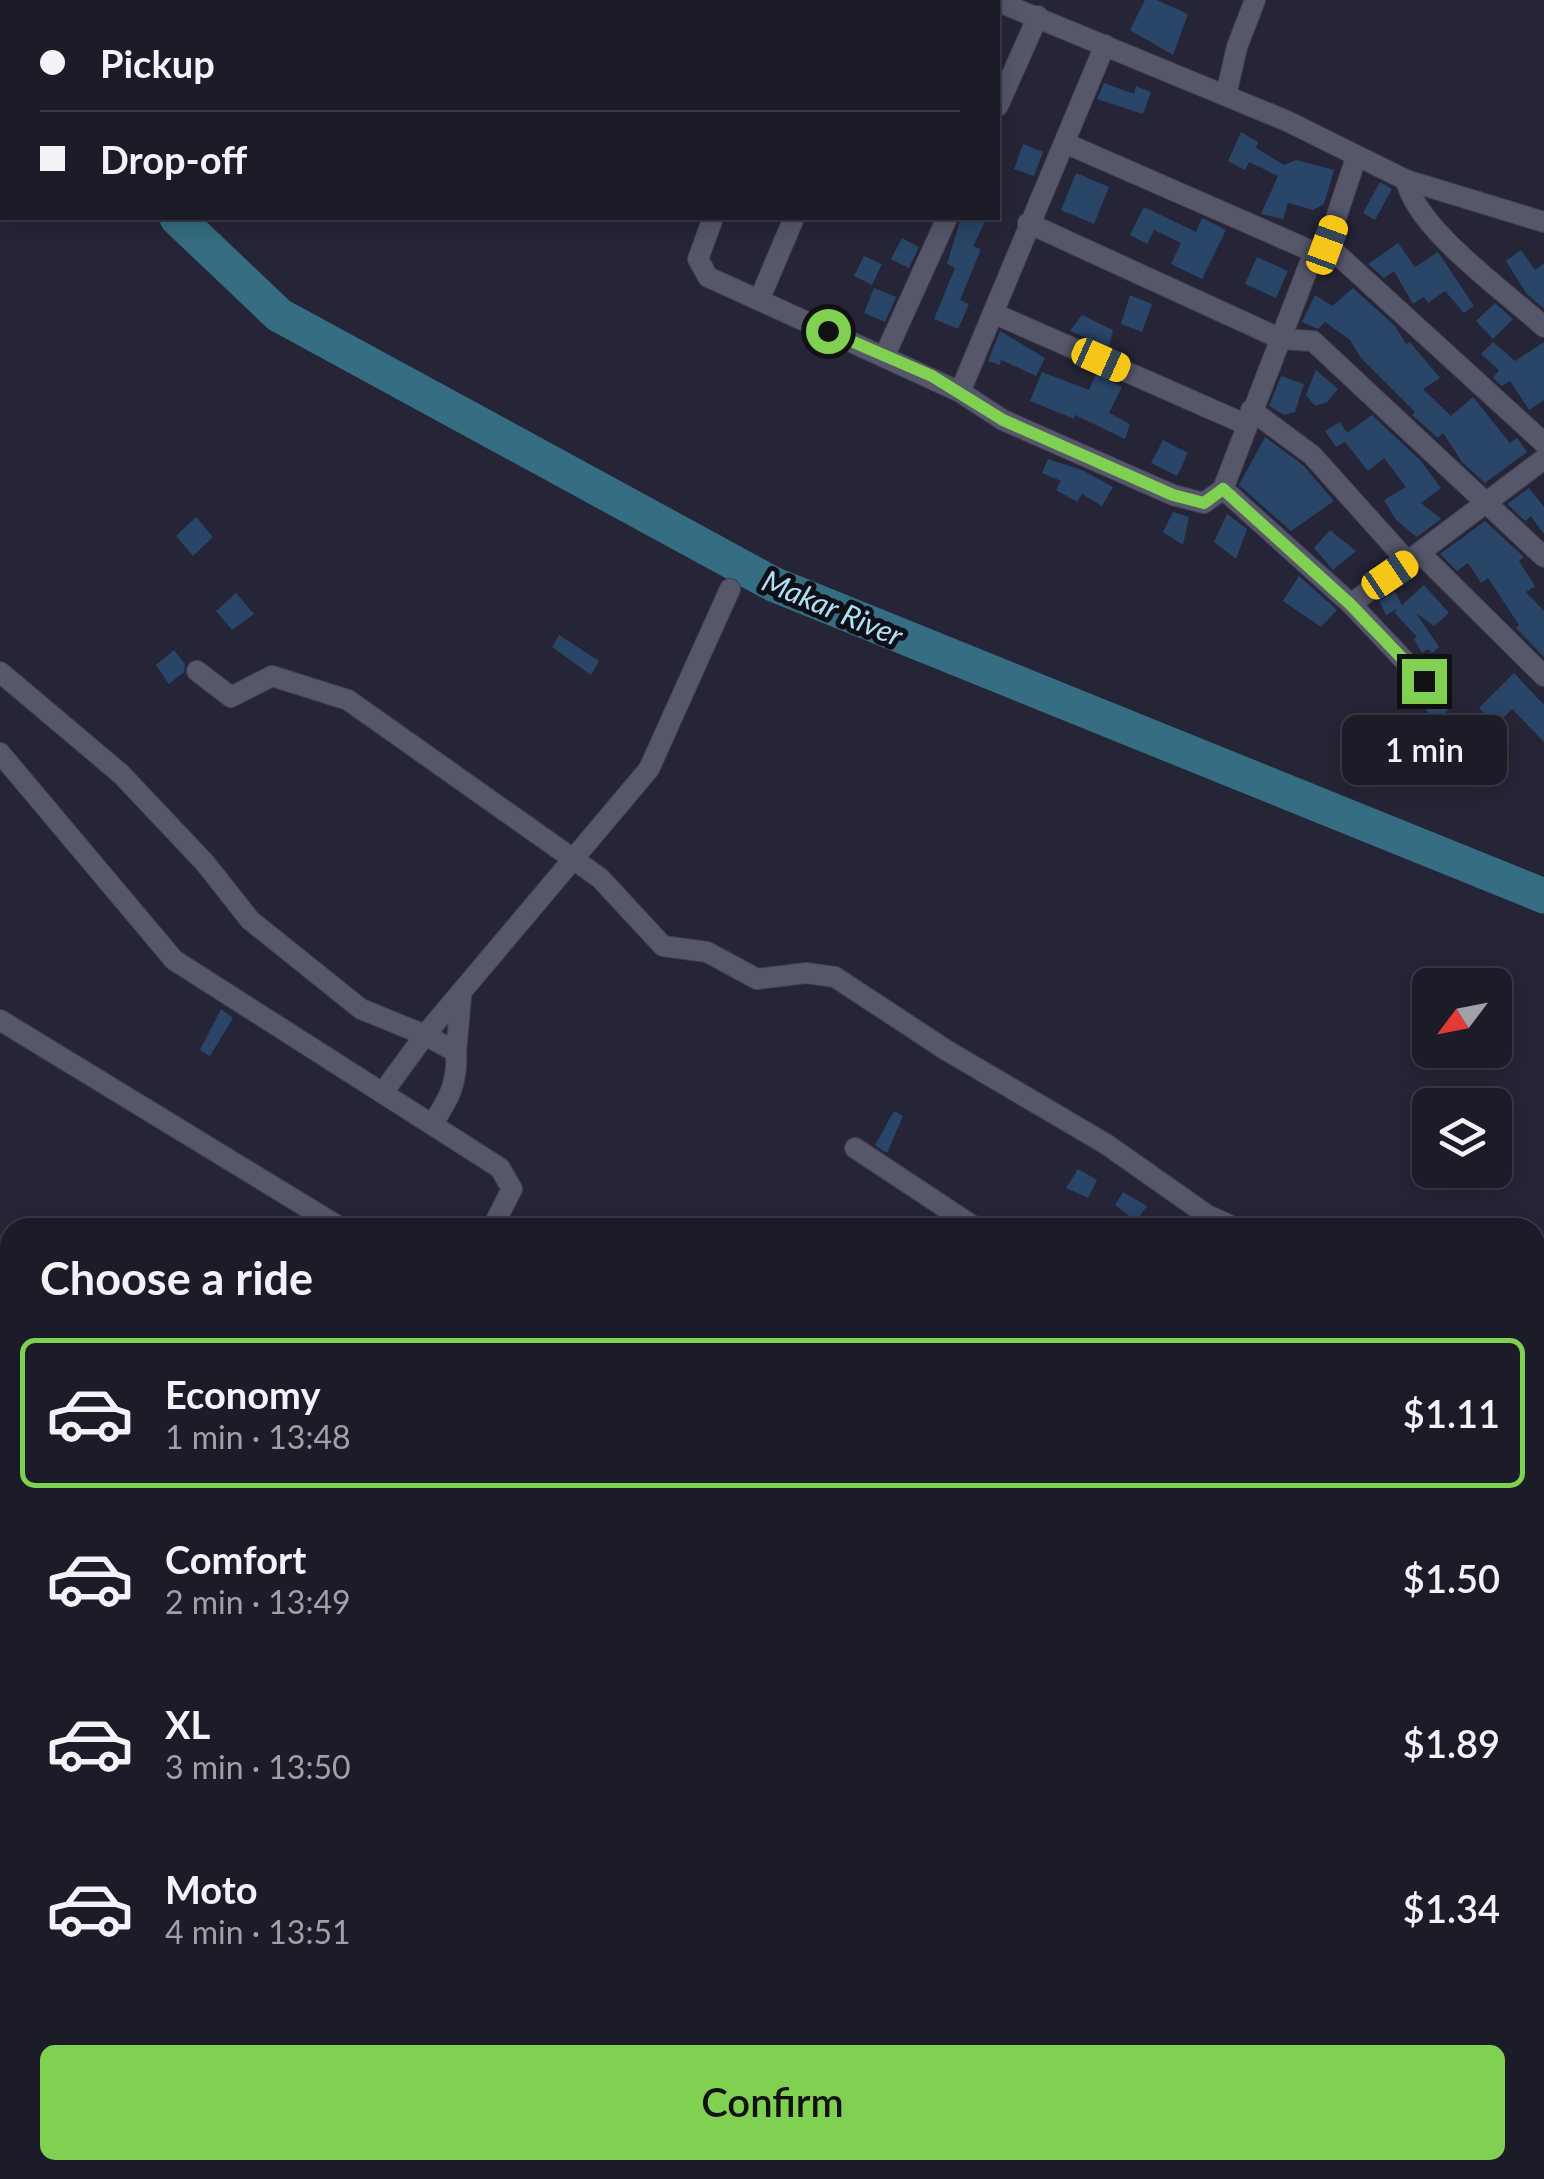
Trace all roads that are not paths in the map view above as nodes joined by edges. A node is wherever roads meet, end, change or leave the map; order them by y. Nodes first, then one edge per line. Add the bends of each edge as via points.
1 (1255, 0) edge
2 (1009, 2) edge
3 (1038, 16) junction
4 (1105, 45) junction
5 (1226, 96) junction
6 (1000, 102) edge
7 (1065, 143) junction
8 (1356, 158) junction
9 (1406, 180) junction
10 (712, 220) edge
11 (793, 220) edge
12 (946, 220) edge
13 (1544, 222) edge
14 (1028, 223) junction
15 (1321, 249) junction
16 (760, 298) junction
17 (992, 313) junction
18 (1544, 327) edge
19 (1280, 339) junction
20 (884, 357) junction
21 (960, 392) junction
22 (1248, 417) junction
23 (1544, 443) edge
24 (1544, 460) edge
25 (1223, 489) junction
26 (1486, 502) junction
27 (1544, 557) edge
28 (1414, 558) junction
29 (730, 589) dead end
30 (1350, 604) junction
31 (197, 671) dead end
32 (0, 672) edge
33 (1544, 676) edge
34 (1424, 681) dead end
35 (0, 753) edge
36 (574, 859) junction
37 (462, 997) junction
38 (0, 1020) edge
39 (425, 1035) junction
40 (456, 1052) junction
41 (384, 1092) junction
42 (433, 1123) junction
43 (856, 1148) dead end
44 (318, 1218) edge
45 (497, 1218) edge
46 (961, 1218) edge
47 (1214, 1218) edge

1 - 5 street
2 - 3 street
3 - 4 street
3 - 6 street
4 - 5 street
4 - 7 street
5 - 8 street
7 - 14 street
7 - 15 street
8 - 9 street
8 - 15 street
9 - 13 street
9 - 18 street via 1409,196 1432,225
10 - 16 street via 700,247 700,270
11 - 16 street
12 - 20 street
14 - 17 street
14 - 19 street
15 - 19 street
15 - 23 street
16 - 20 street
17 - 21 street
17 - 22 street
19 - 22 street
19 - 26 street via 1312,341
20 - 21 street
21 - 25 street via 1003,420 1173,495 1204,503
22 - 25 street
22 - 28 street via 1312,455
24 - 26 street
25 - 30 street
26 - 27 street
26 - 28 street
28 - 30 street
28 - 33 street
29 - 36 street via 649,769
30 - 34 street
31 - 36 street via 231,697 272,676 348,700
32 - 39 street via 121,774 263,931 361,1009
35 - 41 street via 174,960
36 - 37 street
36 - 47 street via 629,905 663,946 702,950 757,979 806,972 836,977
37 - 39 street
37 - 40 street
38 - 44 street
39 - 40 street
39 - 41 street
40 - 42 street via 454,1086
41 - 42 street
42 - 45 street via 510,1181
43 - 46 street

